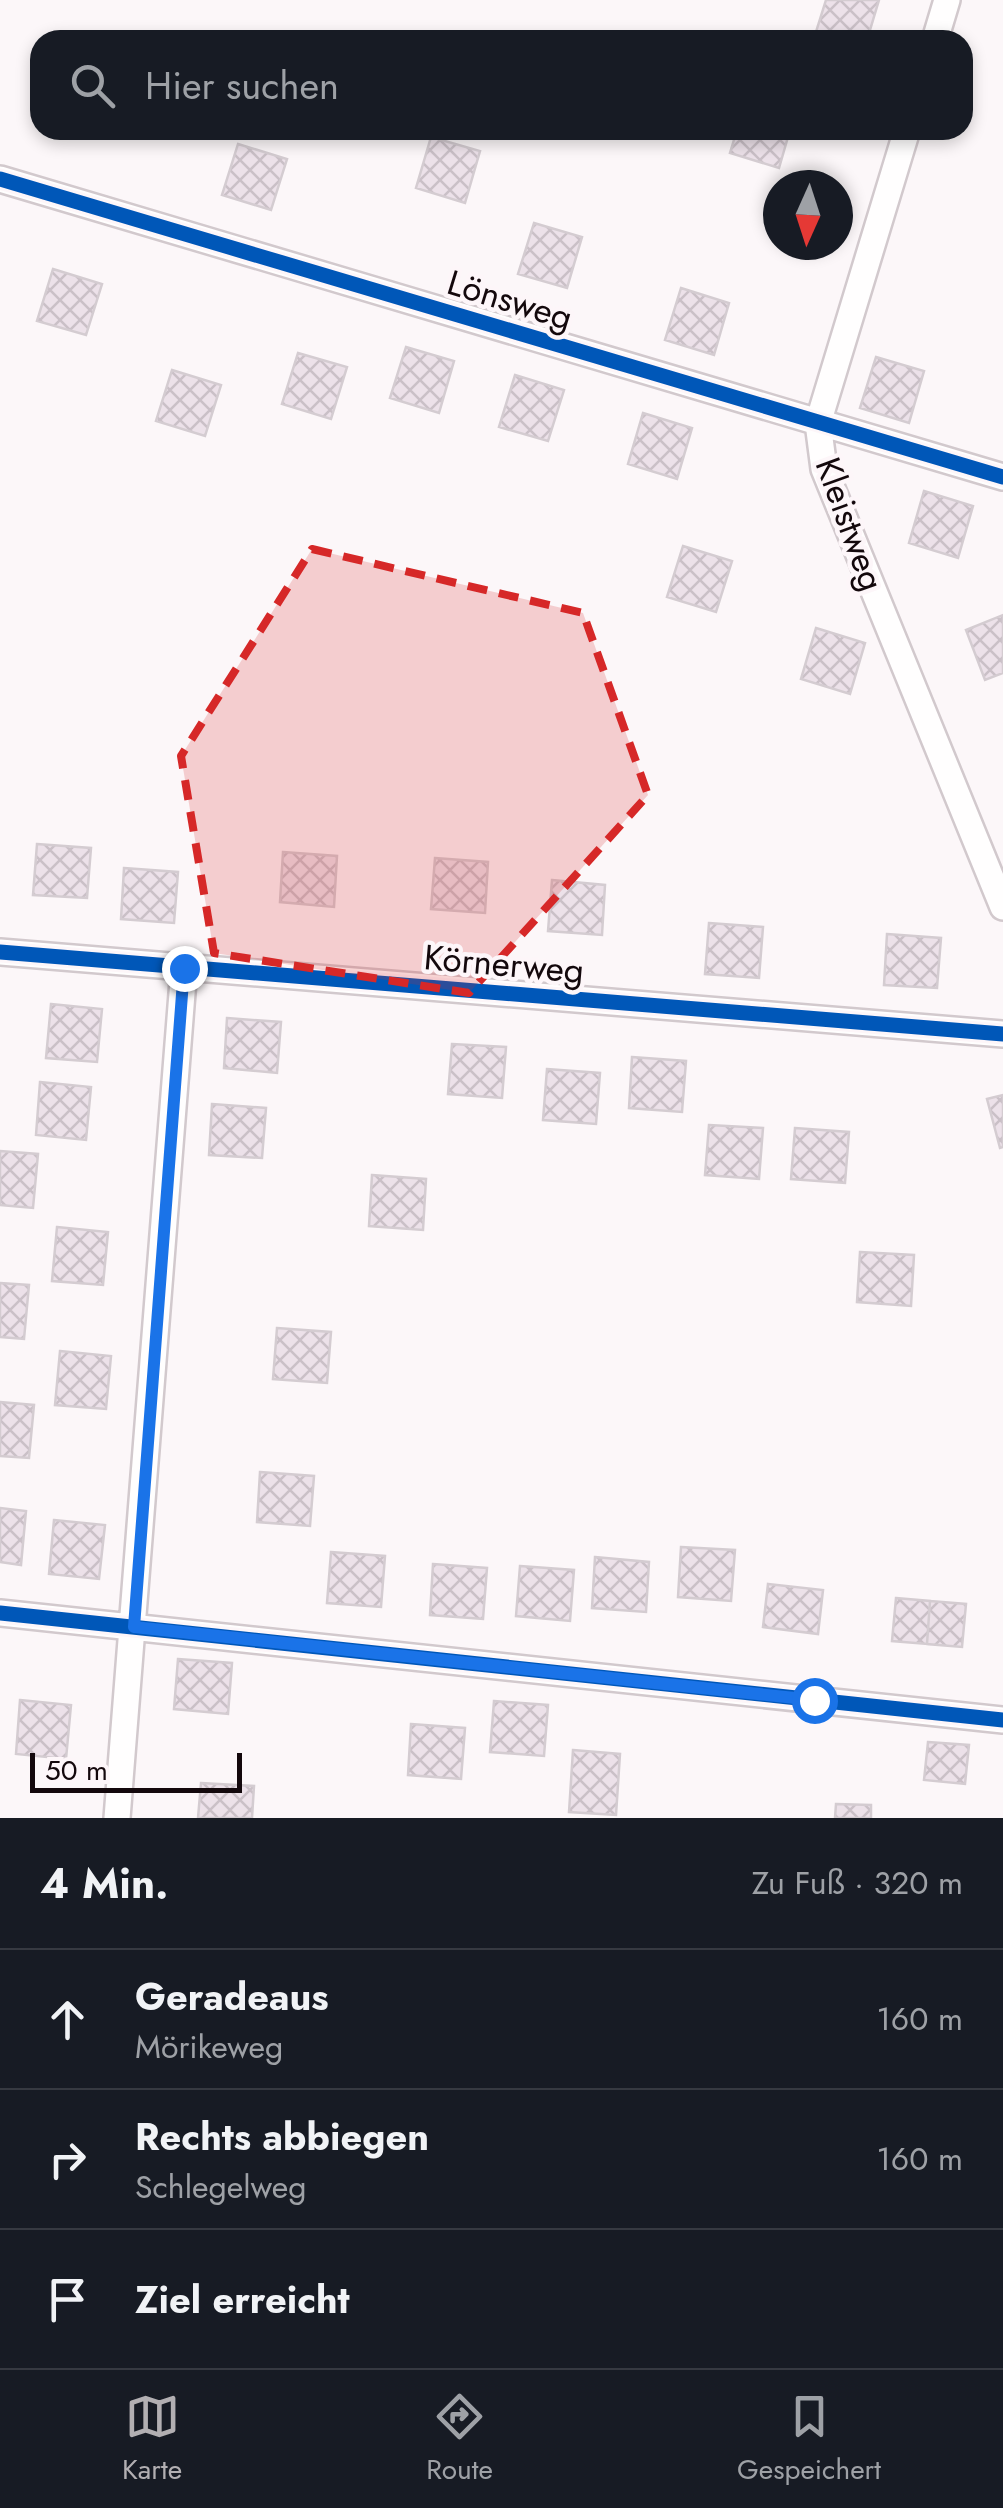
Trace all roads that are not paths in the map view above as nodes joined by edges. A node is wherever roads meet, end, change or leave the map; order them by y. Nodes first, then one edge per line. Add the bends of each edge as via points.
1 (947, 0) edge
2 (938, 30) edge
3 (905, 140) edge
4 (0, 179) edge
5 (818, 423) junction
6 (1003, 477) edge
7 (1003, 907) edge
8 (0, 952) edge
9 (184, 968) junction
10 (1003, 1034) edge
11 (0, 1613) edge
12 (134, 1627) junction
13 (1003, 1720) edge
14 (117, 1818) edge

1 - 2 street
3 - 5 street, Kleistweg
4 - 5 street, Lönsweg
5 - 6 street, Lönsweg
5 - 7 street, Kleistweg via 824,469
8 - 9 street, Körnerweg
9 - 10 street, Körnerweg
9 - 12 street
11 - 12 street
12 - 13 street
12 - 14 street

